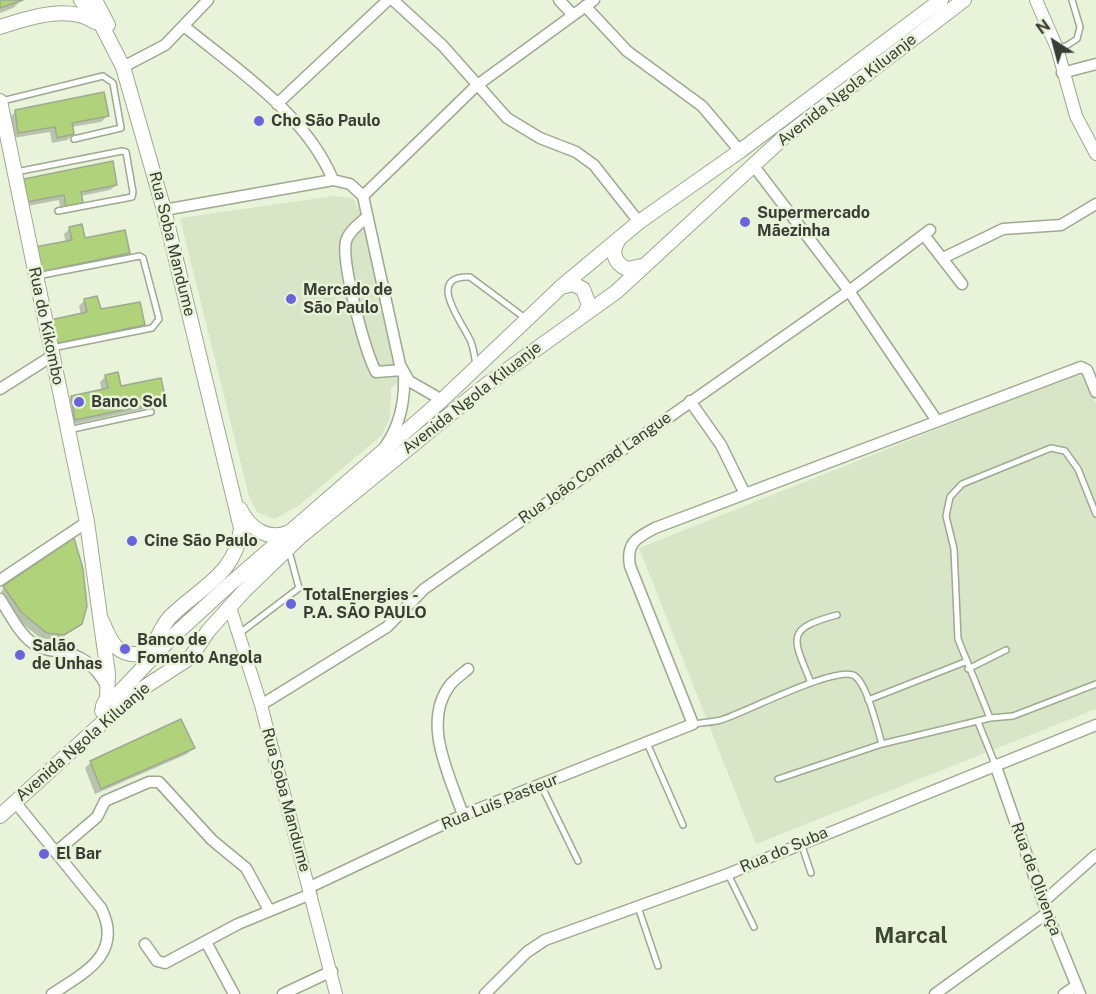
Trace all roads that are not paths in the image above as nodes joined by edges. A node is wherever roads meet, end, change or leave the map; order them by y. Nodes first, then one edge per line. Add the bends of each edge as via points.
1 (71, 0) edge
2 (81, 0) edge
3 (96, 0) edge
4 (208, 0) edge
5 (391, 0) edge
6 (559, 0) edge
7 (941, 0) edge
8 (964, 0) edge
9 (1036, 0) edge
10 (1072, 0) edge
11 (590, 3) edge
12 (573, 15) junction
13 (0, 22) edge
14 (102, 26) junction
15 (184, 26) junction
16 (0, 27) edge
17 (1057, 48) junction
18 (114, 49) junction
19 (1096, 64) edge
20 (123, 66) junction
21 (1062, 73) junction
22 (476, 87) junction
23 (277, 104) junction
24 (1, 110) edge
25 (74, 139) dead end
26 (740, 151) junction
27 (1096, 154) edge
28 (753, 165) junction
29 (14, 173) junction
30 (333, 180) junction
31 (363, 196) junction
32 (1096, 204) edge
33 (164, 210) junction
34 (58, 211) dead end
35 (367, 217) junction
36 (639, 222) junction
37 (618, 241) junction
38 (943, 258) junction
39 (643, 266) junction
40 (36, 276) junction
41 (962, 284) dead end
42 (561, 287) junction
43 (849, 291) junction
44 (584, 315) junction
45 (527, 319) junction
46 (51, 352) junction
47 (476, 368) junction
48 (403, 372) junction
49 (0, 389) edge
50 (1096, 392) edge
51 (442, 400) junction
52 (690, 401) junction
53 (151, 412) dead end
54 (937, 422) junction
55 (68, 430) junction
56 (378, 457) junction
57 (745, 494) junction
58 (235, 499) junction
59 (1096, 514) edge
60 (87, 522) junction
61 (291, 531) junction
62 (288, 548) junction
63 (0, 580) edge
64 (0, 599) edge
65 (230, 607) junction
66 (837, 615) dead end
67 (102, 621) junction
68 (238, 634) junction
69 (1006, 650) dead end
70 (965, 662) junction
71 (468, 669) dead end
72 (968, 669) junction
73 (811, 683) junction
74 (1096, 684) edge
75 (109, 690) junction
76 (868, 700) junction
77 (261, 705) junction
78 (98, 716) junction
79 (990, 718) junction
80 (978, 722) junction
81 (693, 724) junction
82 (1096, 725) edge
83 (647, 743) junction
84 (882, 744) junction
85 (995, 764) junction
86 (778, 779) dead end
87 (541, 785) junction
88 (15, 802) junction
89 (0, 807) edge
90 (463, 815) junction
91 (0, 816) edge
92 (683, 825) dead end
93 (801, 843) junction
94 (56, 852) junction
95 (1096, 855) edge
96 (578, 861) dead end
97 (811, 873) dead end
98 (728, 874) junction
99 (310, 891) junction
100 (638, 907) junction
101 (1045, 907) junction
102 (269, 910) junction
103 (754, 927) dead end
104 (206, 942) junction
105 (145, 944) dead end
106 (658, 966) dead end
107 (332, 971) junction
108 (1078, 990) edge
109 (52, 994) edge
110 (234, 994) edge
111 (283, 994) edge
112 (336, 994) edge
113 (485, 994) edge
114 (935, 994) edge
115 (1064, 994) edge

1 - 13 main road via 65,7
2 - 14 main road, Rua Soba Mandume
3 - 18 main road via 111,29
4 - 15 street
5 - 22 street via 443,46
5 - 23 street
6 - 12 street
7 - 26 main road, Avenida Ngola Kiluanje
8 - 28 main road, Avenida Ngola Kiluanje
9 - 17 street
10 - 17 lane via 1080,27 1077,39
11 - 12 street
11 - 26 street via 627,51 702,106
12 - 22 street
14 - 16 main road via 88,17 64,12
14 - 18 main road, Rua Soba Mandume
15 - 20 street via 154,53
15 - 23 street
17 - 21 street
18 - 20 main road, Rua Soba Mandume
19 - 21 street
20 - 33 main road, Rua Soba Mandume
21 - 27 street via 1076,116
22 - 31 street
22 - 36 street via 520,128 584,156
23 - 30 street via 309,138
24 - 25 lane via 104,76 109,78 121,128
24 - 29 main road, Rua do Kikombo
26 - 36 main road, Avenida Ngola Kiluanje
28 - 39 main road, Avenida Ngola Kiluanje
28 - 43 street
29 - 34 lane via 126,152 132,197
29 - 40 main road, Rua do Kikombo
30 - 31 street via 350,184
30 - 33 street
31 - 35 street
32 - 38 street via 1062,225 1003,229
33 - 58 main road, Rua Soba Mandume
35 - 48 street
35 - 48 street via 350,232 345,247 360,324 376,372
36 - 37 main road, Avenida Ngola Kiluanje
37 - 39 main road via 614,252 617,263 632,270
37 - 42 main road, Avenida Ngola Kiluanje
38 - 41 street
38 - 43 street, Rua João Conrad Langue via 927,232
39 - 44 main road, Avenida Ngola Kiluanje
40 - 46 main road, Rua do Kikombo
40 - 46 lane via 140,256 158,311 159,319 152,328
42 - 44 main road via 573,284 583,289 589,305
42 - 45 main road, Avenida Ngola Kiluanje
43 - 52 street, Rua João Conrad Langue
43 - 54 street
44 - 62 main road, Avenida Ngola Kiluanje via 486,386
45 - 47 main road, Avenida Ngola Kiluanje
45 - 47 lane via 470,277 452,282 448,289 450,303 472,343
46 - 49 street
46 - 55 main road, Rua do Kikombo
47 - 51 main road, Avenida Ngola Kiluanje
48 - 51 street via 416,386
48 - 56 street via 404,395 399,416
50 - 54 street via 1085,368
51 - 56 main road, Avenida Ngola Kiluanje
52 - 57 street via 721,445
52 - 77 street, Rua João Conrad Langue via 424,590 387,627
53 - 55 lane
54 - 57 street
55 - 60 main road, Rua do Kikombo
56 - 61 main road, Avenida Ngola Kiluanje
57 - 81 street via 655,528 631,542 627,553
58 - 61 main road via 256,530 275,536
58 - 67 main road via 241,528 234,558 169,619 151,649 143,654 124,654 111,644
59 - 70 lane via 1078,469 1065,451 1051,448 962,484 950,497 946,516 954,549 958,639
60 - 63 street
60 - 67 main road, Rua do Kikombo
61 - 78 main road, Avenida Ngola Kiluanje via 171,638
62 - 65 main road, Avenida Ngola Kiluanje
62 - 68 lane via 299,588
64 - 75 street via 30,641 43,649 84,658 97,669
65 - 68 street, Rua Soba Mandume
65 - 88 main road, Avenida Ngola Kiluanje via 182,664 134,694
66 - 73 lane via 809,623 799,633 796,645
67 - 75 main road
68 - 77 street, Rua Soba Mandume
69 - 72 lane
70 - 72 lane
70 - 76 lane
71 - 90 street via 450,685 437,715 437,730
72 - 79 lane
73 - 76 lane via 849,673 857,677
73 - 81 lane via 721,720
74 - 79 lane via 1013,716
75 - 78 main road
76 - 84 lane
77 - 99 street, Rua Soba Mandume
78 - 89 main road, Avenida Ngola Kiluanje
79 - 80 lane
80 - 84 lane
80 - 85 lane
81 - 83 street, Rua Luís Pasteur
82 - 85 street, Rua do Suba
83 - 87 street, Rua Luís Pasteur
83 - 92 lane
84 - 86 lane
85 - 93 street, Rua do Suba
85 - 101 street, Rua de Olivença
87 - 90 street, Rua Luís Pasteur
87 - 96 lane
88 - 91 main road, Avenida Ngola Kiluanje
88 - 94 street
90 - 99 street, Rua Luís Pasteur
93 - 97 lane
93 - 98 street, Rua do Suba
94 - 102 street via 97,816 105,801 148,782 159,782 212,840 246,868
94 - 109 street via 101,908 107,926 98,963
95 - 101 street
98 - 100 street, Rua do Suba
98 - 103 lane
99 - 102 street, Rua Luís Pasteur
99 - 107 street, Rua Soba Mandume
100 - 106 lane
100 - 113 street, Rua do Suba via 545,940 527,952
101 - 108 street, Rua de Olivença
101 - 114 street
102 - 104 street, Rua Luís Pasteur
104 - 105 street, Rua Luís Pasteur via 161,964
104 - 110 street
107 - 111 street
107 - 112 street, Rua Soba Mandume
108 - 115 street

